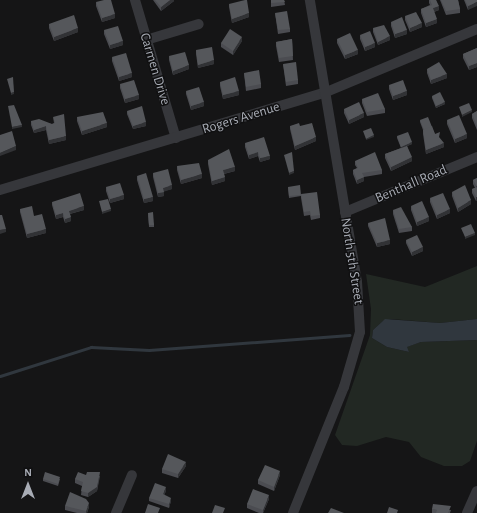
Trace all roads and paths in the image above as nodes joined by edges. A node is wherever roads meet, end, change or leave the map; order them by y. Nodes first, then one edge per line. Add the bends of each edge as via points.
1 (135, 0) edge
2 (310, 0) edge
3 (199, 24) dead end
4 (477, 29) edge
5 (146, 40) junction
6 (324, 93) junction
7 (176, 138) junction
8 (477, 157) edge
9 (0, 190) edge
10 (345, 212) junction
11 (132, 475) dead end
12 (477, 491) edge
13 (116, 513) edge
14 (293, 513) edge
15 (467, 513) edge

1 - 5 street, Carmen Drive
2 - 6 street, North 5th Street
3 - 5 street
4 - 6 street, Rogers Avenue
5 - 7 street, Carmen Drive
6 - 7 street, Rogers Avenue
6 - 10 street, North 5th Street
7 - 9 street, Rogers Avenue
8 - 10 street, Benthall Road
10 - 14 street, North 5th Street via 358,289 360,332 344,386
11 - 13 street
12 - 15 street

